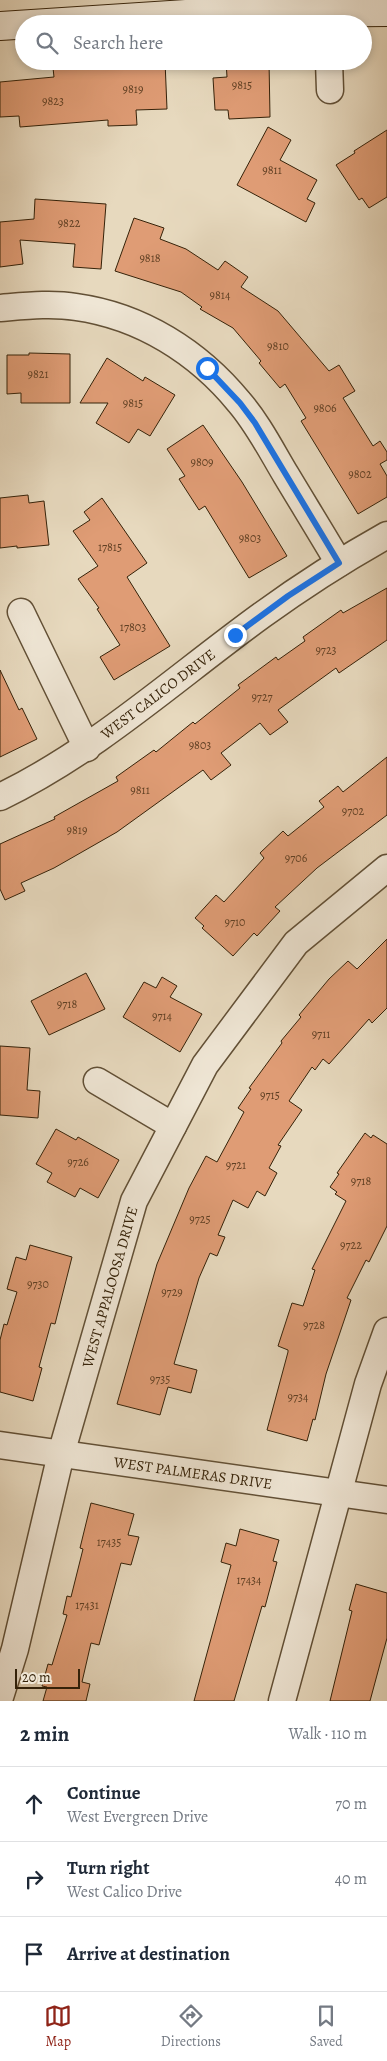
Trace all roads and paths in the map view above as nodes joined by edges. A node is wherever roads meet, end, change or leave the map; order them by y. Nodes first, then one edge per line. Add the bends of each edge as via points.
1 (387, 12) edge
2 (358, 15) edge
3 (15, 25) edge
4 (0, 26) edge
5 (329, 70) edge
6 (330, 90) dead end
7 (0, 308) edge
8 (387, 535) edge
9 (339, 563) junction
10 (21, 612) dead end
11 (86, 748) junction
12 (0, 797) edge
13 (387, 868) edge
14 (97, 1081) dead end
15 (173, 1126) junction
16 (387, 1331) edge
17 (0, 1445) edge
18 (61, 1454) junction
19 (339, 1493) junction
20 (387, 1500) edge
21 (0, 1697) edge
22 (282, 1701) edge

1 - 2 street
3 - 4 street
5 - 6 street
7 - 9 street via 51,305 100,311 147,328 190,353 224,384 255,423
8 - 9 street, WEST CALICO DRIVE
9 - 11 street, WEST CALICO DRIVE via 261,615
10 - 11 street
11 - 12 street, WEST CALICO DRIVE via 44,775
13 - 15 street, WEST APPALOOSA DRIVE via 296,944 205,1065
14 - 15 street
15 - 18 street, WEST APPALOOSA DRIVE via 134,1201
16 - 19 street via 368,1384
17 - 18 street, WEST PALMERAS DRIVE
18 - 19 street, WEST PALMERAS DRIVE
18 - 21 street, WEST APPALOOSA DRIVE
19 - 20 street, WEST PALMERAS DRIVE
19 - 22 street

